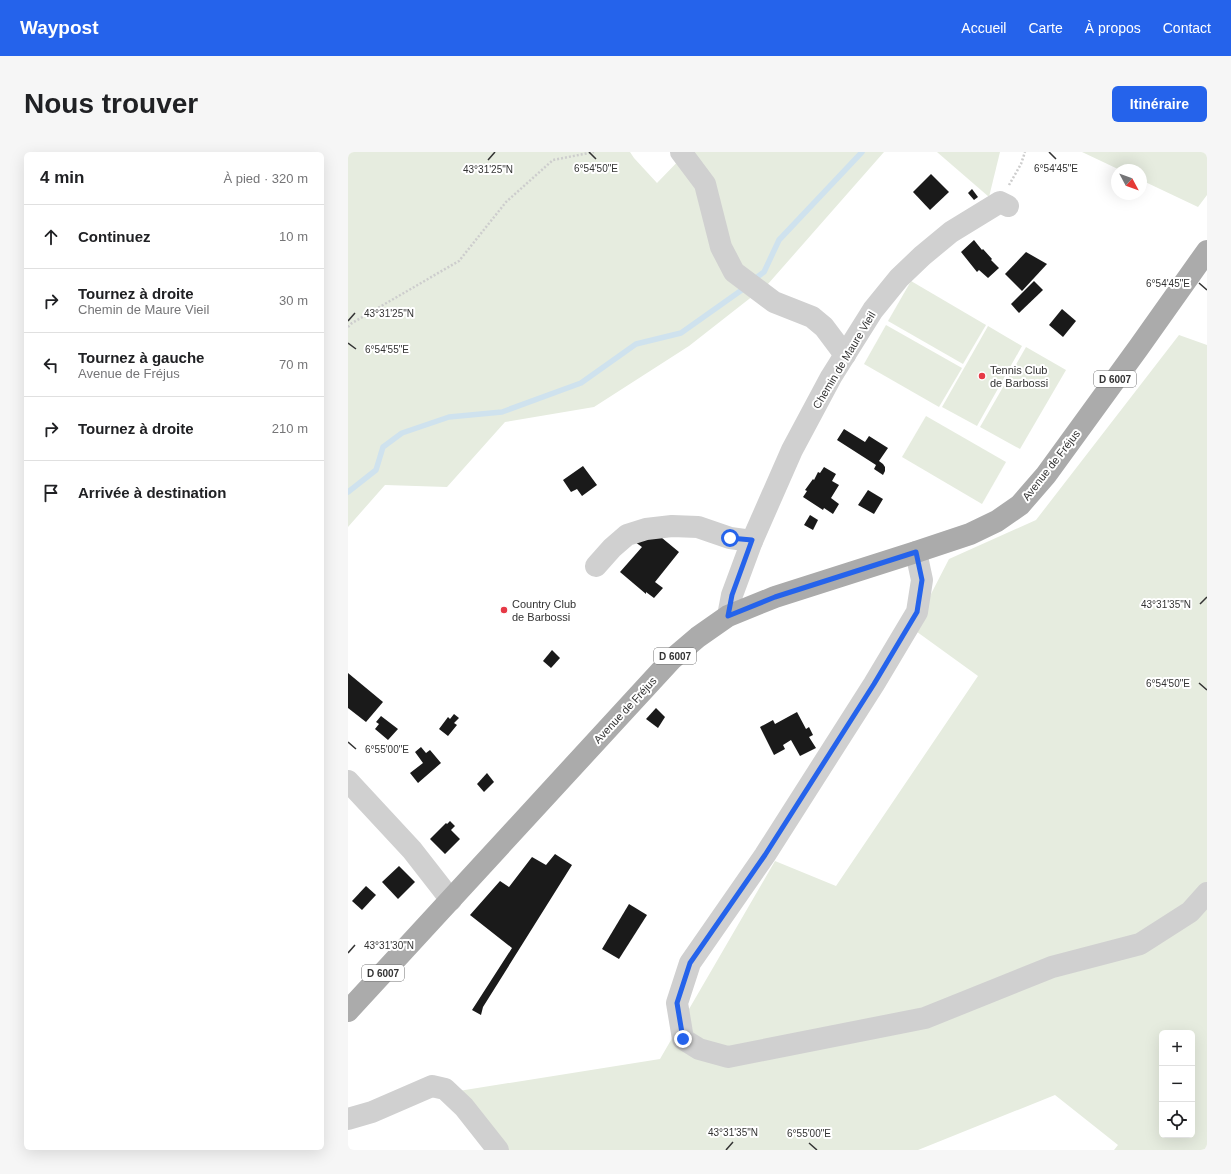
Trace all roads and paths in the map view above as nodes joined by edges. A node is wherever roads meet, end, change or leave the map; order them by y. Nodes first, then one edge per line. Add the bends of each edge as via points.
1 (594, 152) edge
2 (681, 152) edge
3 (1025, 152) edge
4 (1004, 204) joint
5 (1207, 251) edge
6 (348, 327) edge
7 (845, 355) junction
8 (752, 540) junction
9 (916, 552) junction
10 (596, 566) dead end
11 (728, 616) junction
12 (348, 781) edge
13 (1207, 893) edge
14 (451, 900) junction
15 (348, 1011) edge
16 (348, 1119) edge
17 (498, 1150) edge

1 - 6 path via 553,160 506,202 459,261
2 - 7 street via 704,184 721,247 734,272 774,302 812,316 824,327
3 - 4 path
4 - 7 street, Chemin de Maure Vieil via 952,232 922,256 899,278 873,310
5 - 9 main road, Avenue de Fréjus / D 6007 via 1046,475 1020,505 997,521 970,534
7 - 8 street, Chemin de Maure Vieil via 792,450
8 - 10 street via 730,538 698,527 646,529 627,535
8 - 11 street, Chemin de Maure Vieil via 732,595
9 - 11 main road, Avenue de Fréjus / D 6007 via 775,597
9 - 13 street via 922,580 917,612 765,855 690,963 677,1003 683,1039 700,1049 728,1057 925,1018 1052,967 1140,944 1190,912
11 - 14 main road, Avenue de Fréjus / D 6007 via 671,660
12 - 14 street via 412,850
14 - 15 main road, Avenue de Fréjus / D 6007
16 - 17 street via 372,1112 432,1086 445,1089

